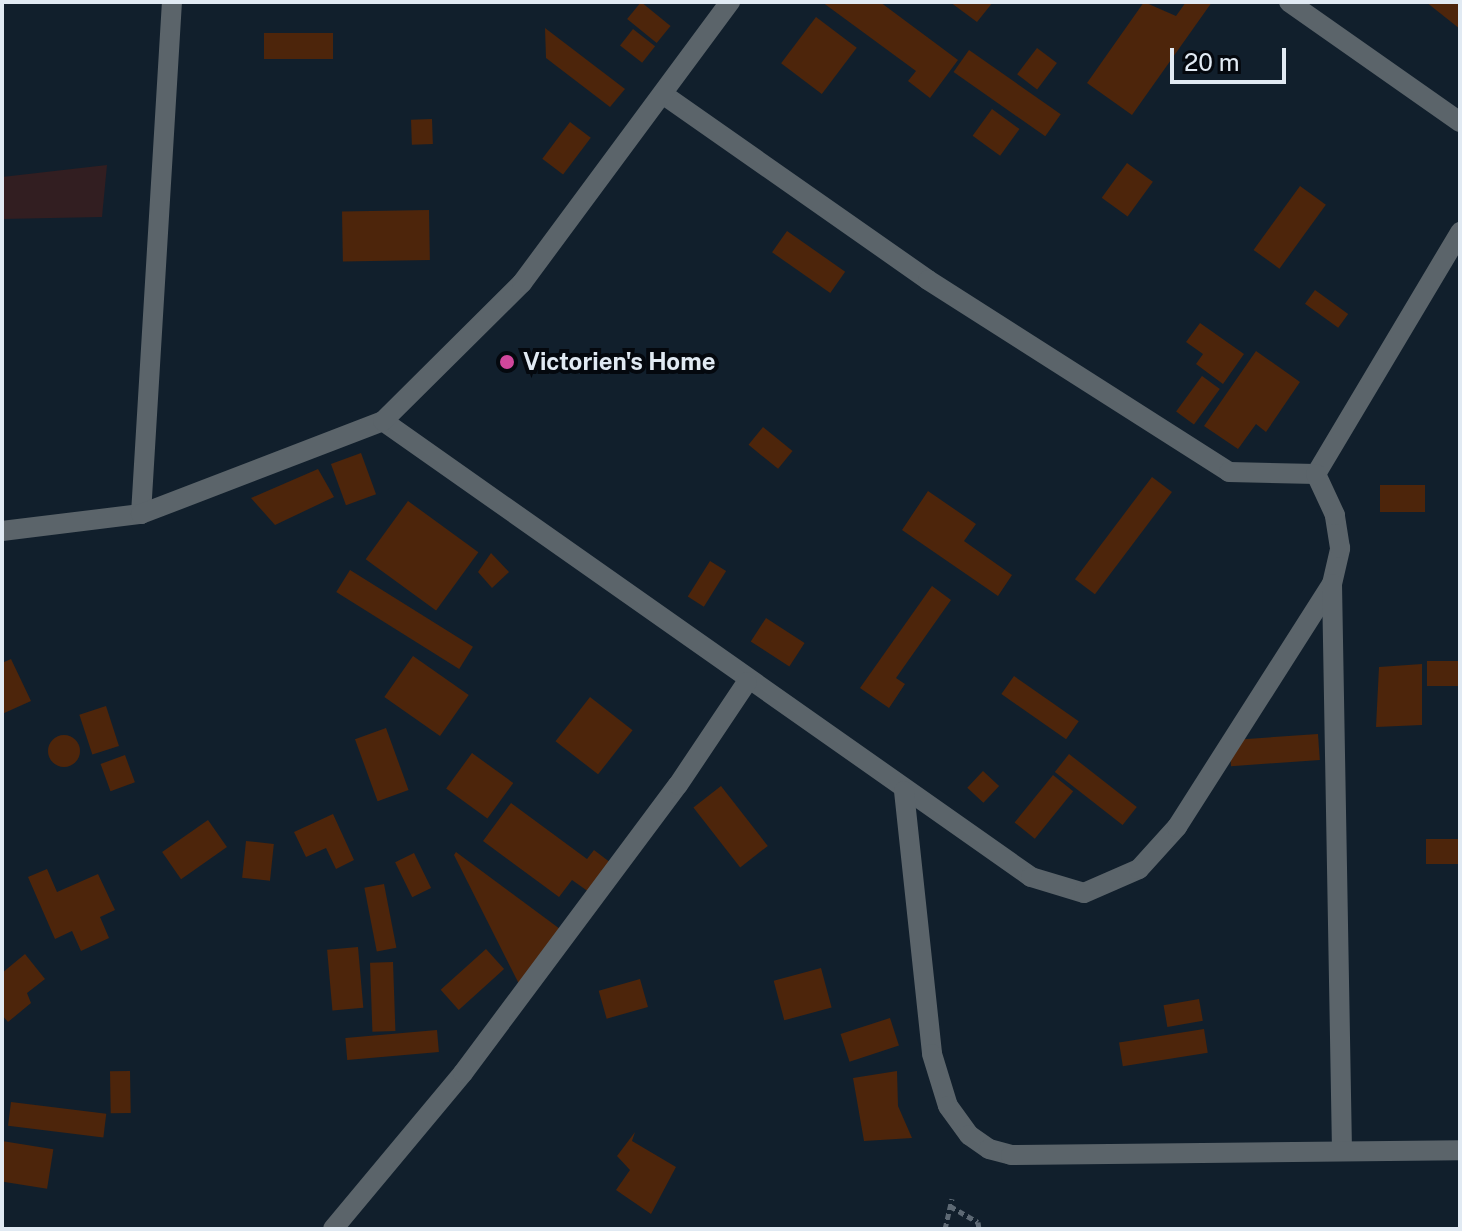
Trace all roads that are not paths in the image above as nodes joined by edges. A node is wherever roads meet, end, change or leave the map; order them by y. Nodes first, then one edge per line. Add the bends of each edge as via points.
1 (172, 2) edge
2 (730, 2) edge
3 (1289, 2) edge
4 (664, 95) junction
5 (1460, 122) edge
6 (1460, 232) edge
7 (383, 421) junction
8 (1316, 474) junction
9 (141, 514) junction
10 (2, 531) edge
11 (1332, 584) junction
12 (747, 682) junction
13 (904, 791) junction
14 (1460, 1150) edge
15 (1342, 1151) junction
16 (333, 1229) edge

1 - 9 street
2 - 4 street
3 - 5 street
4 - 7 street via 522,283
4 - 8 street via 928,280 1211,462 1249,475
6 - 8 street
7 - 9 street
7 - 12 street
8 - 11 street via 1335,515 1340,548
9 - 10 street
11 - 13 street via 1177,827 1139,869 1112,884 1084,893 1031,877
11 - 15 street
12 - 13 street
12 - 16 street via 678,785 463,1073
13 - 15 street via 932,1054 948,1106 969,1135 1011,1155
14 - 15 street

